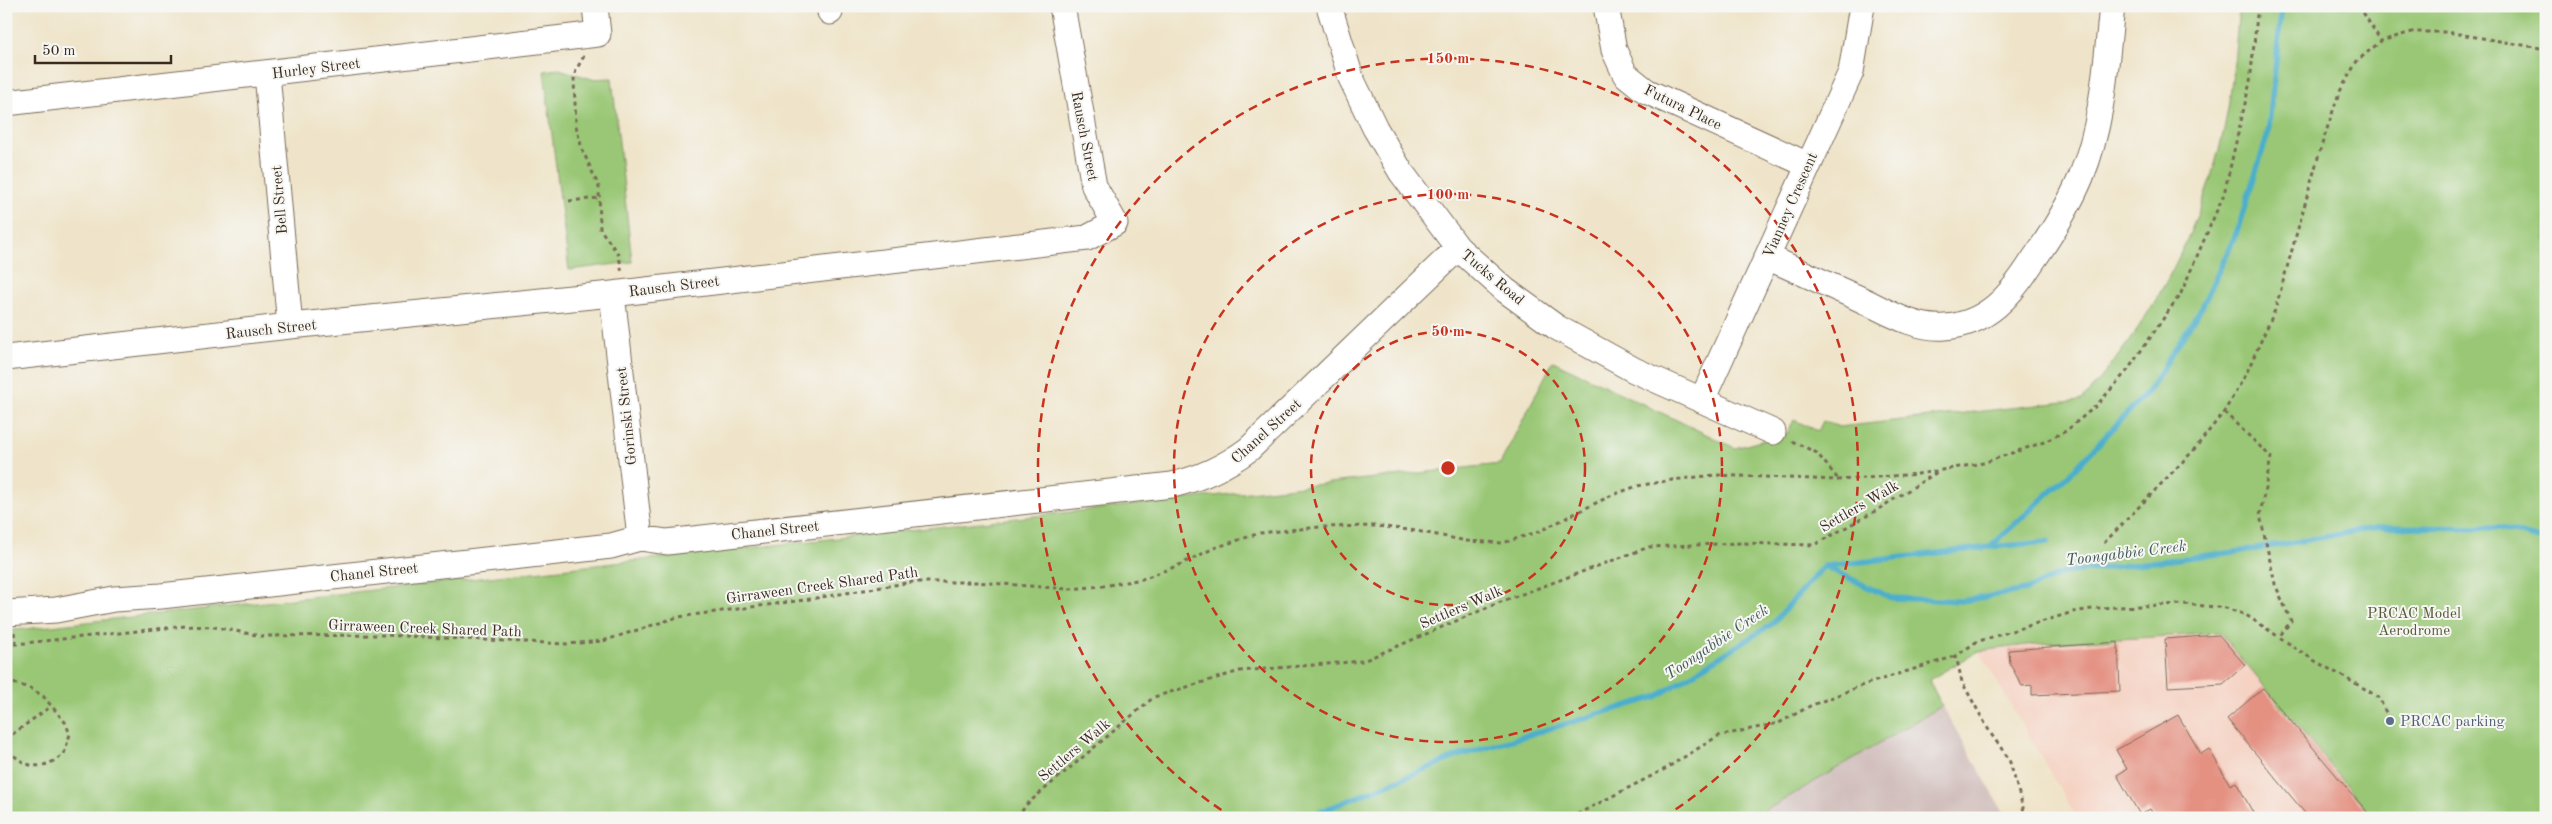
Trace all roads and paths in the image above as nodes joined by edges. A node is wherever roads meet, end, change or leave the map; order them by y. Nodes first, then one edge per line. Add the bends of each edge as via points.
1 (595, 6) edge
2 (1062, 6) edge
3 (1329, 6) edge
4 (1606, 6) edge
5 (1862, 6) edge
6 (2112, 6) edge
7 (2258, 6) edge
8 (2359, 6) edge
9 (598, 34) junction
10 (2381, 41) junction
11 (2546, 49) edge
12 (267, 74) junction
13 (6, 103) edge
14 (1808, 165) junction
15 (599, 198) junction
16 (569, 200) dead end
17 (1458, 248) junction
18 (1767, 256) junction
19 (618, 293) junction
20 (290, 326) junction
21 (6, 358) edge
22 (1702, 400) junction
23 (2224, 412) junction
24 (1773, 432) joint
25 (1940, 470) junction
26 (1838, 480) junction
27 (640, 538) junction
28 (2104, 543) dead end
29 (6, 613) edge
30 (2279, 638) junction
31 (6, 645) edge
32 (1956, 656) junction
33 (6, 680) edge
34 (50, 706) junction
35 (2390, 721) dead end
36 (6, 739) edge
37 (6, 748) edge
38 (1016, 818) edge
39 (1570, 818) edge
40 (2026, 818) edge

1 - 9 street
2 - 19 street, Rausch Street via 1094,186 1115,222 1087,238
3 - 17 street, Tucks Road via 1351,78 1375,128 1401,172
4 - 14 street, Futura Place via 1617,58 1625,74 1646,91
5 - 14 street, Vianney Crescent via 1851,72
6 - 18 street via 2103,90 2082,176 2060,220 2000,305 1972,320 1945,327 1916,324
7 - 25 path, Girraween Creek Shared Path via 2250,82 2224,194 2181,293 2128,371 2097,405 2066,431 1983,463
8 - 10 path
9 - 12 street, Hurley Street
9 - 15 path via 576,70 574,102 576,126 582,149 594,173
10 - 11 path via 2412,32 2447,32
10 - 23 path via 2356,61 2339,93 2275,310 2246,374
12 - 13 street, Hurley Street
12 - 20 street, Bell Street
14 - 18 street, Vianney Crescent
15 - 16 path
15 - 19 path via 600,229 619,255
17 - 22 street, Tucks Road via 1505,290 1556,326 1634,370
17 - 27 street, Chanel Street via 1249,449 1227,465 1197,479 1172,485 667,542
18 - 22 street, Vianney Crescent
19 - 20 street, Rausch Street
19 - 27 street, Gorinski Street
20 - 21 street, Rausch Street
22 - 24 street, Tucks Road
23 - 28 path via 2192,452
23 - 30 path via 2271,456 2260,515 2276,584 2291,621
24 - 26 path via 1817,453
25 - 26 path, Girraween Creek Shared Path
25 - 38 path, Settlers Walk via 1814,545 1649,547 1498,603 1362,661 1240,671 1154,697 1027,804
26 - 31 path, Girraween Creek Shared Path via 1715,475 1637,486 1540,531 1503,543 1467,541 1378,526 1260,533 1214,548 1142,579 1103,586 1070,589 976,582 912,582 678,617 603,641 576,644 383,635 261,636 214,627 184,626
27 - 29 street, Chanel Street via 611,546 114,599 56,610
30 - 32 path via 2246,615 2226,608 2183,604 2098,608 2073,612 1988,637
30 - 35 path via 2378,698
32 - 39 path via 1863,685 1810,706 1779,723 1718,736 1665,769
32 - 40 path via 1962,682 2009,759
33 - 34 path via 30,688 43,696
34 - 36 path
34 - 37 path via 68,727 69,743 64,754 47,765 30,766 20,762

